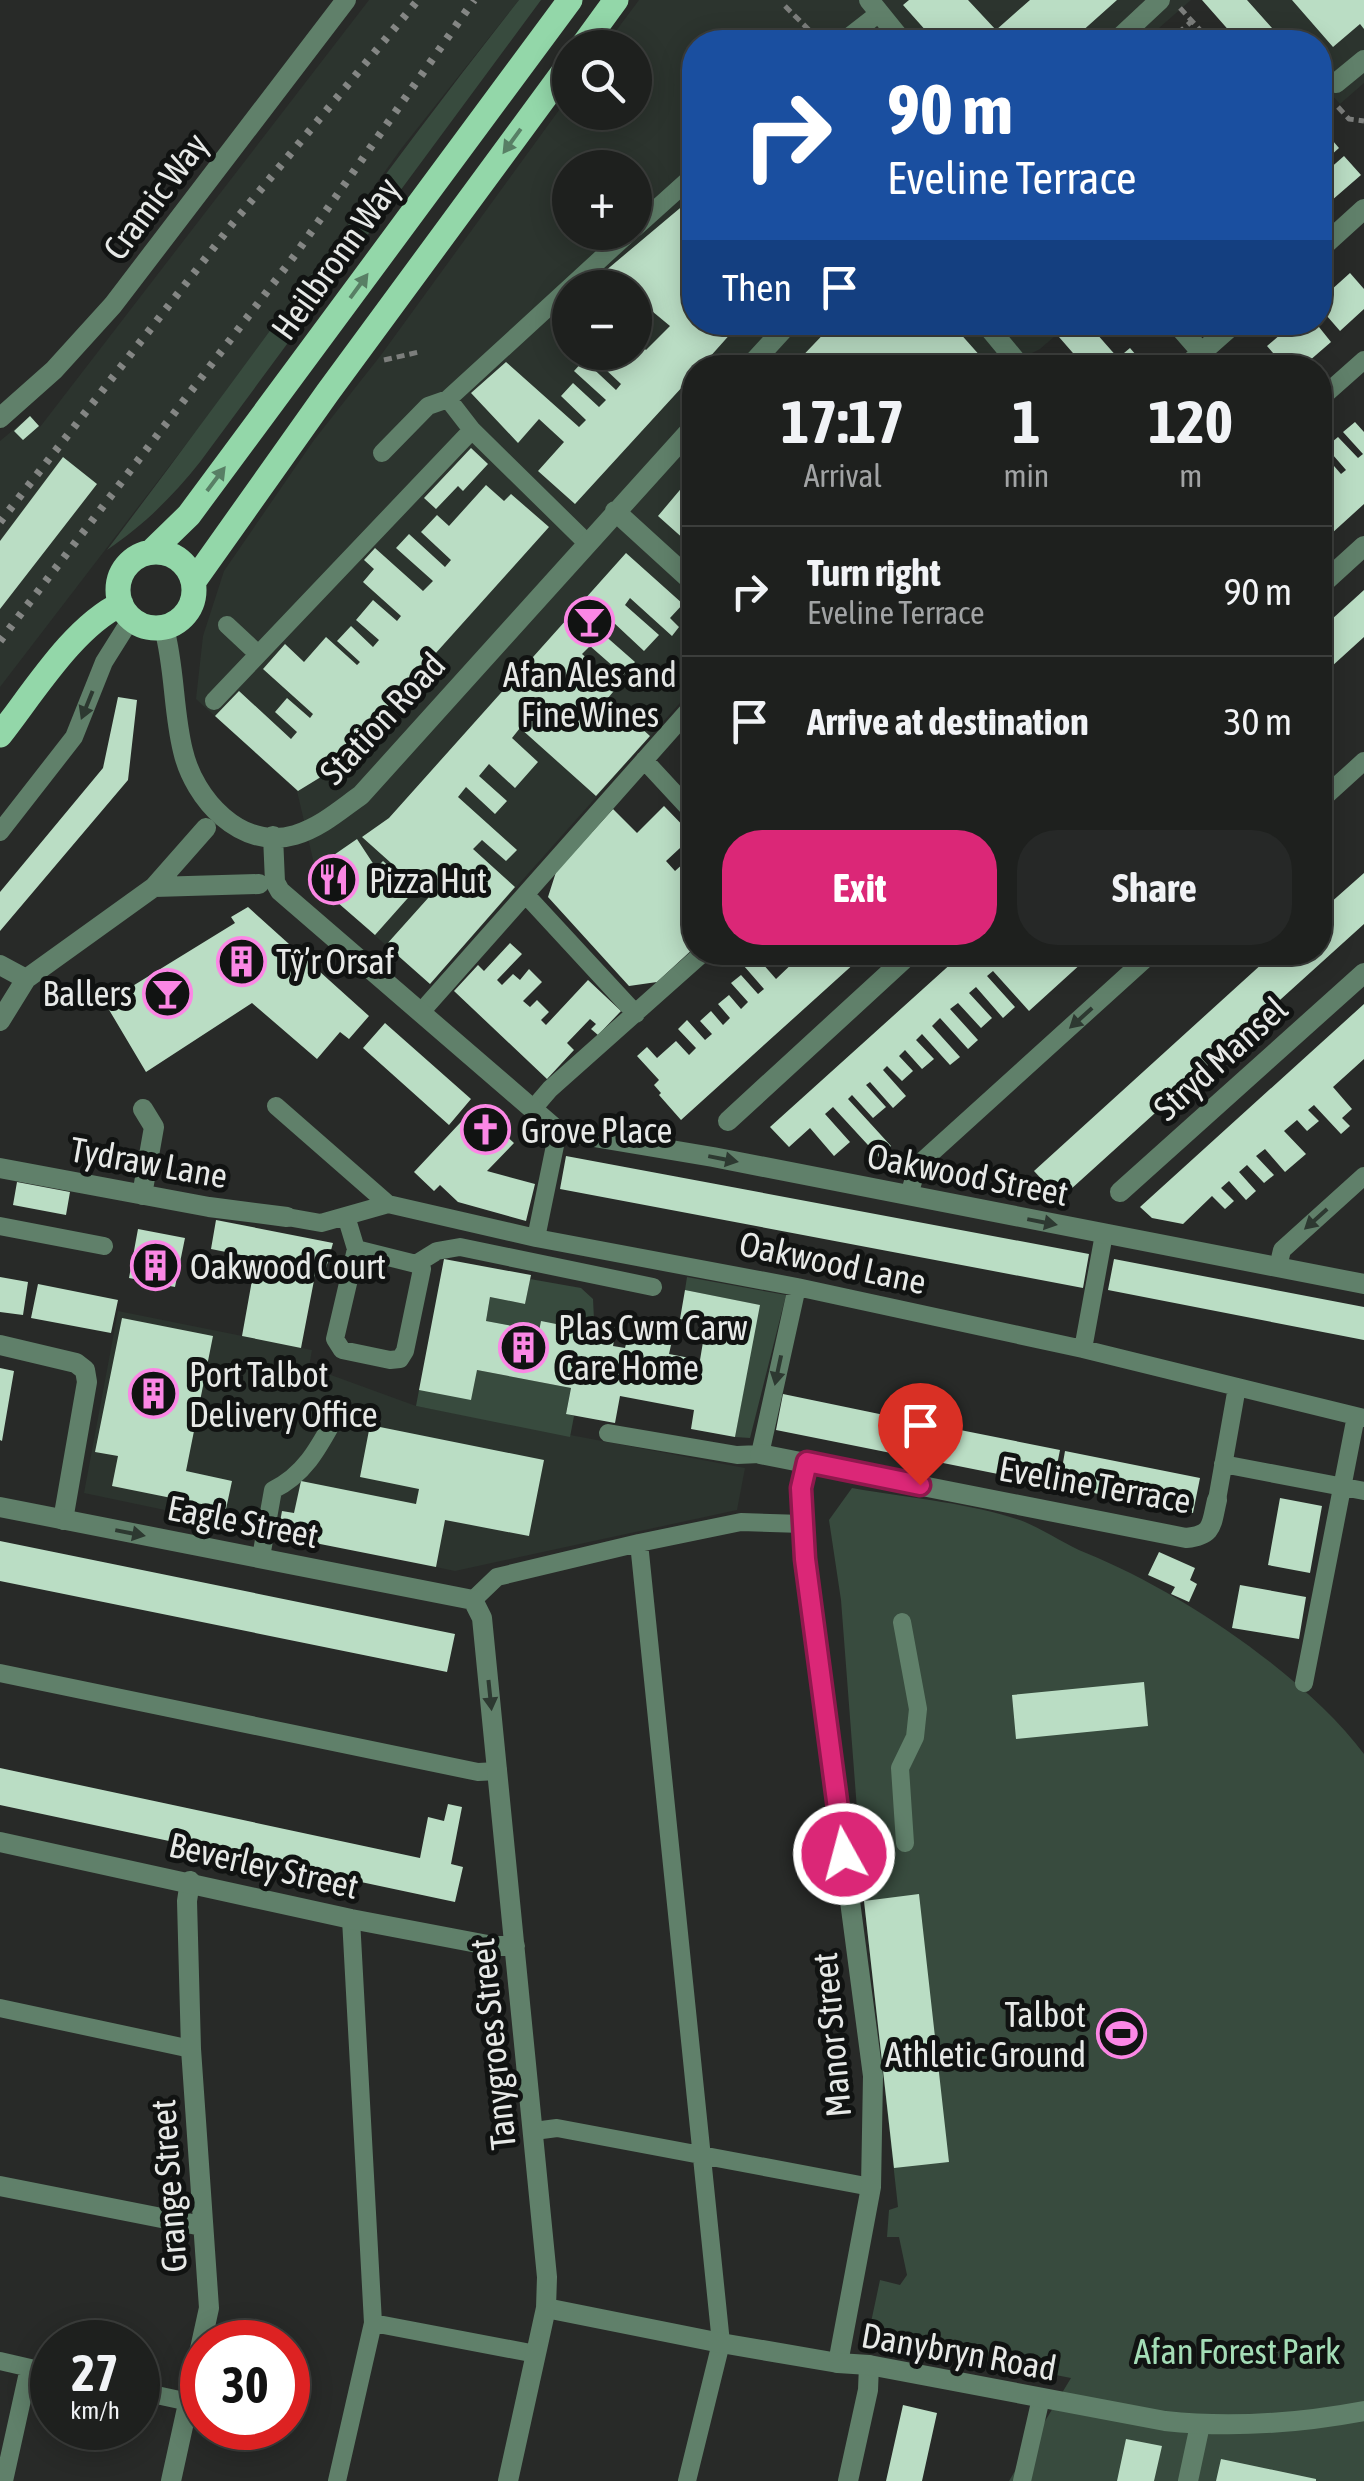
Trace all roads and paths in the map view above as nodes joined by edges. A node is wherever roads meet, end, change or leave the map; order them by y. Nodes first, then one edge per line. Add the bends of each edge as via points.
1 (346, 0) edge
2 (570, 0) edge
3 (616, 0) edge
4 (1170, 4) edge
5 (785, 6) dead end
6 (873, 7) edge
7 (1192, 21) junction
8 (594, 30) edge
9 (810, 30) edge
10 (853, 30) edge
11 (893, 30) edge
12 (1132, 30) edge
13 (1182, 30) edge
14 (1200, 30) edge
15 (1364, 60) edge
16 (1336, 83) dead end
17 (552, 87) edge
18 (682, 186) edge
19 (1364, 209) edge
20 (652, 212) edge
21 (1332, 238) edge
22 (610, 250) edge
23 (778, 335) edge
24 (1187, 335) edge
25 (1221, 335) edge
26 (1202, 352) junction
27 (760, 355) edge
28 (1199, 355) edge
29 (1364, 360) edge
30 (1332, 388) edge
31 (448, 399) junction
32 (0, 418) edge
33 (472, 430) junction
34 (682, 438) edge
35 (382, 454) dead end
36 (615, 511) junction
37 (586, 542) junction
38 (1364, 546) edge
39 (151, 552) junction
40 (682, 572) edge
41 (1332, 575) edge
42 (194, 581) junction
43 (126, 611) junction
44 (228, 626) dead end
45 (164, 628) junction
46 (258, 654) junction
47 (214, 700) dead end
48 (682, 718) edge
49 (0, 735) edge
50 (644, 760) junction
51 (1364, 761) edge
52 (1332, 790) edge
53 (682, 801) edge
54 (206, 828) dead end
55 (0, 832) edge
56 (273, 836) junction
57 (259, 884) dead end
58 (154, 887) junction
59 (526, 895) junction
60 (0, 965) edge
61 (690, 965) edge
62 (898, 965) edge
63 (1139, 965) edge
64 (1364, 973) edge
65 (26, 979) junction
66 (421, 1012) junction
67 (636, 1014) junction
68 (0, 1021) edge
69 (276, 1106) dead end
70 (142, 1109) dead end
71 (532, 1110) junction
72 (728, 1121) dead end
73 (558, 1131) junction
74 (0, 1169) edge
75 (1364, 1176) edge
76 (1120, 1192) dead end
77 (142, 1195) junction
78 (908, 1195) junction
79 (388, 1204) junction
80 (346, 1216) junction
81 (287, 1217) joint
82 (0, 1226) edge
83 (1104, 1234) junction
84 (536, 1238) junction
85 (104, 1246) dead end
86 (356, 1249) junction
87 (416, 1264) junction
88 (1278, 1267) junction
89 (1364, 1284) edge
90 (797, 1286) junction
91 (653, 1287) dead end
92 (0, 1344) edge
93 (1083, 1349) junction
94 (1237, 1387) junction
95 (337, 1414) dead end
96 (1360, 1417) edge
97 (608, 1434) dead end
98 (760, 1454) junction
99 (807, 1462) junction
100 (1224, 1464) junction
101 (1342, 1486) junction
102 (1364, 1491) edge
103 (1217, 1500) joint
104 (0, 1508) edge
105 (63, 1520) junction
106 (803, 1524) junction
107 (639, 1544) junction
108 (261, 1557) junction
109 (474, 1600) junction
110 (902, 1622) dead end
111 (0, 1672) edge
112 (1304, 1682) dead end
113 (498, 1771) junction
114 (0, 1842) edge
115 (905, 1844) dead end
116 (190, 1882) junction
117 (351, 1919) junction
118 (515, 1946) junction
119 (0, 2008) edge
120 (191, 2049) junction
121 (534, 2131) junction
122 (700, 2156) junction
123 (0, 2186) edge
124 (871, 2187) junction
125 (202, 2226) junction
126 (546, 2308) junction
127 (207, 2320) edge
128 (373, 2323) junction
129 (722, 2343) junction
130 (536, 2354) junction
131 (0, 2361) edge
132 (838, 2363) junction
133 (869, 2365) junction
134 (29, 2368) joint
135 (1041, 2398) junction
136 (1364, 2412) edge
137 (1200, 2425) junction
138 (180, 2439) edge
139 (4, 2481) edge
140 (171, 2481) edge
141 (337, 2481) edge
142 (508, 2481) edge
143 (687, 2481) edge
144 (848, 2481) edge
145 (1022, 2481) edge
146 (1188, 2481) edge

1 - 32 street, Cramic Way via 113,304
39 -> 2 main road, Heilbronn Way via 189,515
3 - 8 main road
4 - 7 path
4 - 12 street
5 - 9 path
6 - 10 lane
6 - 11 street
7 - 13 path
7 - 14 path
15 - 16 street
17 -> 42 main road, Heilbronn Way
18 - 20 lane
19 - 21 street
22 - 31 lane
23 - 27 street
24 - 26 street
25 - 26 street
26 - 28 street
29 - 30 lane
31 - 33 lane
31 - 35 lane via 428,406
33 - 37 lane
33 - 46 lane
34 - 36 street, Station Road
36 - 37 street, Station Road
36 - 40 street
37 - 56 street, Station Road via 362,794 324,823
38 - 41 street
39 - 42 main road via 174,556
39 - 43 main road via 126,568 118,588
42 - 45 main road via 192,606
43 - 45 main road via 151,628
43 - 49 main road via 104,612 71,644
43 -> 55 lane via 74,737
44 - 46 lane
45 - 56 street via 183,752 194,782 227,821
46 - 47 lane
48 - 50 lane
50 - 53 lane
50 - 59 lane
51 - 52 lane
54 - 58 street
56 - 66 street via 280,891
57 - 58 street
58 - 65 street
59 - 66 lane
59 - 67 lane
60 - 65 street
61 - 67 lane
62 - 72 street
63 -> 78 lane via 918,1166
64 - 76 street, Stryd Mansel
65 - 68 street
66 - 71 street
67 - 71 lane
69 - 79 lane
70 - 77 street via 154,1127
71 - 73 street
73 -> 78 street, Oakwood Street
73 - 84 lane
74 - 77 street, Tydraw Lane
75 -> 88 lane via 1282,1250
77 - 81 street, Tydraw Lane
78 -> 83 street, Oakwood Street
79 - 80 lane, Oakwood Lane
79 - 84 lane, Oakwood Lane
80 - 81 lane, Oakwood Lane via 321,1223
80 - 86 lane
82 - 85 lane
83 - 88 street, Oakwood Street
83 - 93 lane
84 - 90 lane, Oakwood Lane
86 - 87 lane
86 - 87 lane via 336,1339 342,1350 400,1360 423,1276
87 - 91 lane via 460,1247
88 - 89 street, Oakwood Street
90 - 93 lane, Oakwood Lane
90 -> 98 lane
92 - 105 street via 85,1370
93 - 94 lane, Oakwood Lane
94 - 96 lane, Oakwood Lane
94 - 100 lane
95 - 108 lane via 311,1461 273,1490
96 - 101 lane
97 - 98 lane
98 - 99 street, Eveline Terrace
99 - 103 street, Eveline Terrace via 1186,1538 1210,1528
99 - 106 street, Manor Street
100 - 101 lane
100 - 103 lane
101 - 102 lane
101 - 112 lane
104 - 105 street, Eagle Street
105 -> 108 street, Eagle Street
106 - 107 lane via 740,1522
106 - 124 street, Manor Street via 873,2076
107 - 109 lane via 497,1577
107 - 122 lane
108 - 109 street, Eagle Street
109 -> 113 street, Tanygroes Street via 482,1618
110 - 115 lane via 918,1710 915,1738 900,1768
111 - 113 lane
113 - 118 street, Tanygroes Street
114 - 116 street, Beverley Street
116 - 117 street, Beverley Street
116 - 120 street, Grange Street
117 - 118 street, Beverley Street
117 - 128 lane
118 - 121 street, Tanygroes Street
119 - 120 lane
120 - 125 street, Grange Street
121 - 122 lane via 557,2128
121 - 126 street, Tanygroes Street
122 - 124 lane
122 - 129 lane
123 - 125 street
124 - 132 street, Manor Street
125 - 127 street, Grange Street
126 - 129 street, Danybryn Road
126 - 130 street, Tanygroes Street
128 - 130 lane
128 - 141 lane
129 - 132 street, Danybryn Road
129 - 143 lane
130 - 142 street, Tanygroes Street
131 - 134 lane
132 - 133 street, Danybryn Road
133 - 135 street, Danybryn Road
133 - 144 street
134 - 139 lane
135 - 137 street, Danybryn Road
135 - 145 lane
136 - 137 street, Danybryn Road
137 - 146 street
138 - 140 street, Grange Street

